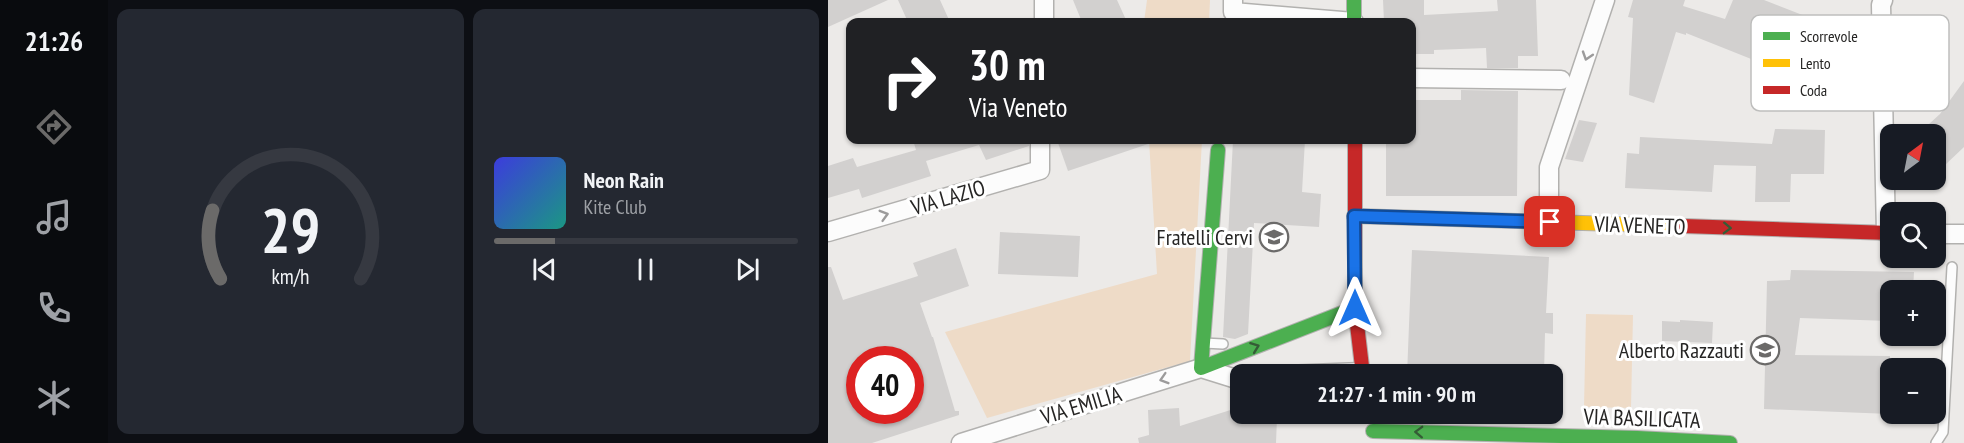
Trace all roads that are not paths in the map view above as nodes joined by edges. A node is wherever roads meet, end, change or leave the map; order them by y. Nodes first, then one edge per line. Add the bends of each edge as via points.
1 (1044, 0) edge
2 (1233, 0) edge
3 (1354, 0) edge
4 (1605, 0) edge
5 (1044, 18) edge
6 (1306, 18) edge
7 (1354, 18) edge
8 (1416, 78) edge
9 (1561, 80) dead end
10 (1882, 111) edge
11 (1040, 144) edge
12 (1355, 144) edge
13 (1219, 156) dead end
14 (1887, 202) edge
15 (1354, 216) junction
16 (1550, 222) junction
17 (828, 232) edge
18 (1880, 233) edge
19 (1946, 234) edge
20 (1964, 234) edge
21 (1952, 267) dead end
22 (1355, 308) junction
23 (1202, 342) junction
24 (1223, 344) dead end
25 (1362, 364) edge
26 (1200, 368) junction
27 (1230, 377) edge
28 (1374, 437) edge
29 (961, 443) edge
30 (1730, 443) edge
31 (1936, 443) edge

1 - 5 street
2 - 6 street via 1233,12
3 - 7 street
4 -> 16 street via 1550,167
8 - 9 street
10 - 14 street
17 -> 11 street, VIA LAZIO via 1040,170
12 - 15 street
13 - 23 street
15 - 16 street, VIA VENETO
15 - 22 street
16 -> 18 street, VIA VENETO
19 - 20 street
21 - 31 lane via 1943,432
22 - 25 street
26 -> 22 street, VIA EMILIA
23 - 24 lane
23 - 26 street
26 - 27 street
26 -> 29 street, VIA EMILIA
30 -> 28 street, VIA BASILICATA via 1636,438

